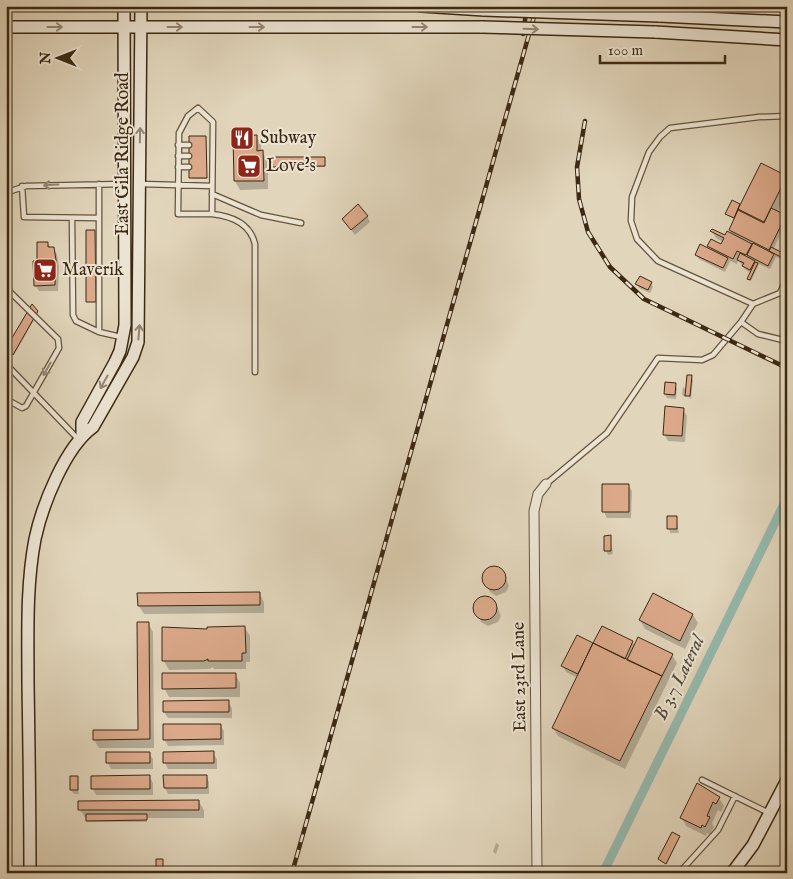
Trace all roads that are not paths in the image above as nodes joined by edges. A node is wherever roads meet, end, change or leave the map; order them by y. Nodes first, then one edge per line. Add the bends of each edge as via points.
1 (124, 6) edge
2 (141, 6) edge
3 (421, 6) edge
4 (787, 22) edge
5 (6, 27) edge
6 (124, 27) junction
7 (141, 27) junction
8 (787, 40) edge
9 (787, 116) edge
10 (178, 145) junction
11 (189, 145) dead end
12 (206, 145) dead end
13 (212, 145) junction
14 (178, 156) junction
15 (189, 156) dead end
16 (178, 167) junction
17 (189, 167) dead end
18 (99, 184) junction
19 (125, 184) junction
20 (139, 184) junction
21 (178, 185) junction
22 (22, 186) junction
23 (212, 186) junction
24 (212, 194) junction
25 (6, 196) edge
26 (212, 214) junction
27 (72, 218) junction
28 (99, 218) junction
29 (301, 223) dead end
30 (787, 278) edge
31 (6, 288) edge
32 (753, 304) junction
33 (741, 322) junction
34 (99, 332) junction
35 (123, 338) junction
36 (787, 342) edge
37 (6, 364) edge
38 (255, 372) dead end
39 (34, 394) junction
40 (6, 399) edge
41 (81, 437) junction
42 (546, 484) joint
43 (702, 780) dead end
44 (787, 780) edge
45 (735, 796) junction
46 (783, 796) edge
47 (770, 813) junction
48 (30, 873) edge
49 (537, 873) edge
50 (679, 873) edge
51 (732, 873) edge

1 - 6 street, East Gila Ridge Road
2 - 7 street, East Gila Ridge Road
3 - 4 street, bridge
5 -> 6 street
6 - 7 street
6 - 19 street, East Gila Ridge Road
7 -> 8 street, bridge via 482,27
20 -> 7 street, East Gila Ridge Road
9 - 32 lane via 670,128 648,152 632,197 631,221 637,239 658,261
10 - 11 lane
10 - 13 lane via 178,133 188,116 198,108 213,122
10 - 14 lane
12 - 13 lane
13 - 23 lane via 209,157
14 - 15 lane
14 - 16 lane
16 - 17 lane
16 - 21 lane
18 - 19 lane
18 -> 22 lane
18 - 28 lane
19 - 35 street, East Gila Ridge Road
20 - 21 lane
41 -> 20 street, East Gila Ridge Road via 93,427 133,358 138,342
21 - 23 lane
21 - 26 lane via 178,214
22 - 25 lane
22 - 27 lane via 24,217
23 - 24 lane
24 - 26 lane
24 - 29 lane via 261,215
26 - 38 lane via 227,216 246,226 255,244
27 - 28 lane
27 - 34 lane via 73,315 76,321
28 - 34 lane
30 - 32 lane via 780,293
31 -> 39 lane via 60,344
32 - 33 lane
33 - 36 lane via 758,334
33 - 42 lane via 713,355 702,360 658,358 607,433
34 - 35 lane
35 -> 41 street, East Gila Ridge Road via 115,362 82,422
37 - 39 lane
39 - 40 lane via 22,408
39 - 41 lane
41 - 48 street, East Gila Ridge Road via 61,470 41,517 31,566 28,635
42 - 49 street, East 23rd Lane via 538,494 534,511
43 - 45 lane
44 - 46 street
45 - 47 lane
45 - 50 lane via 718,830
46 - 47 street
47 - 51 street via 753,845

